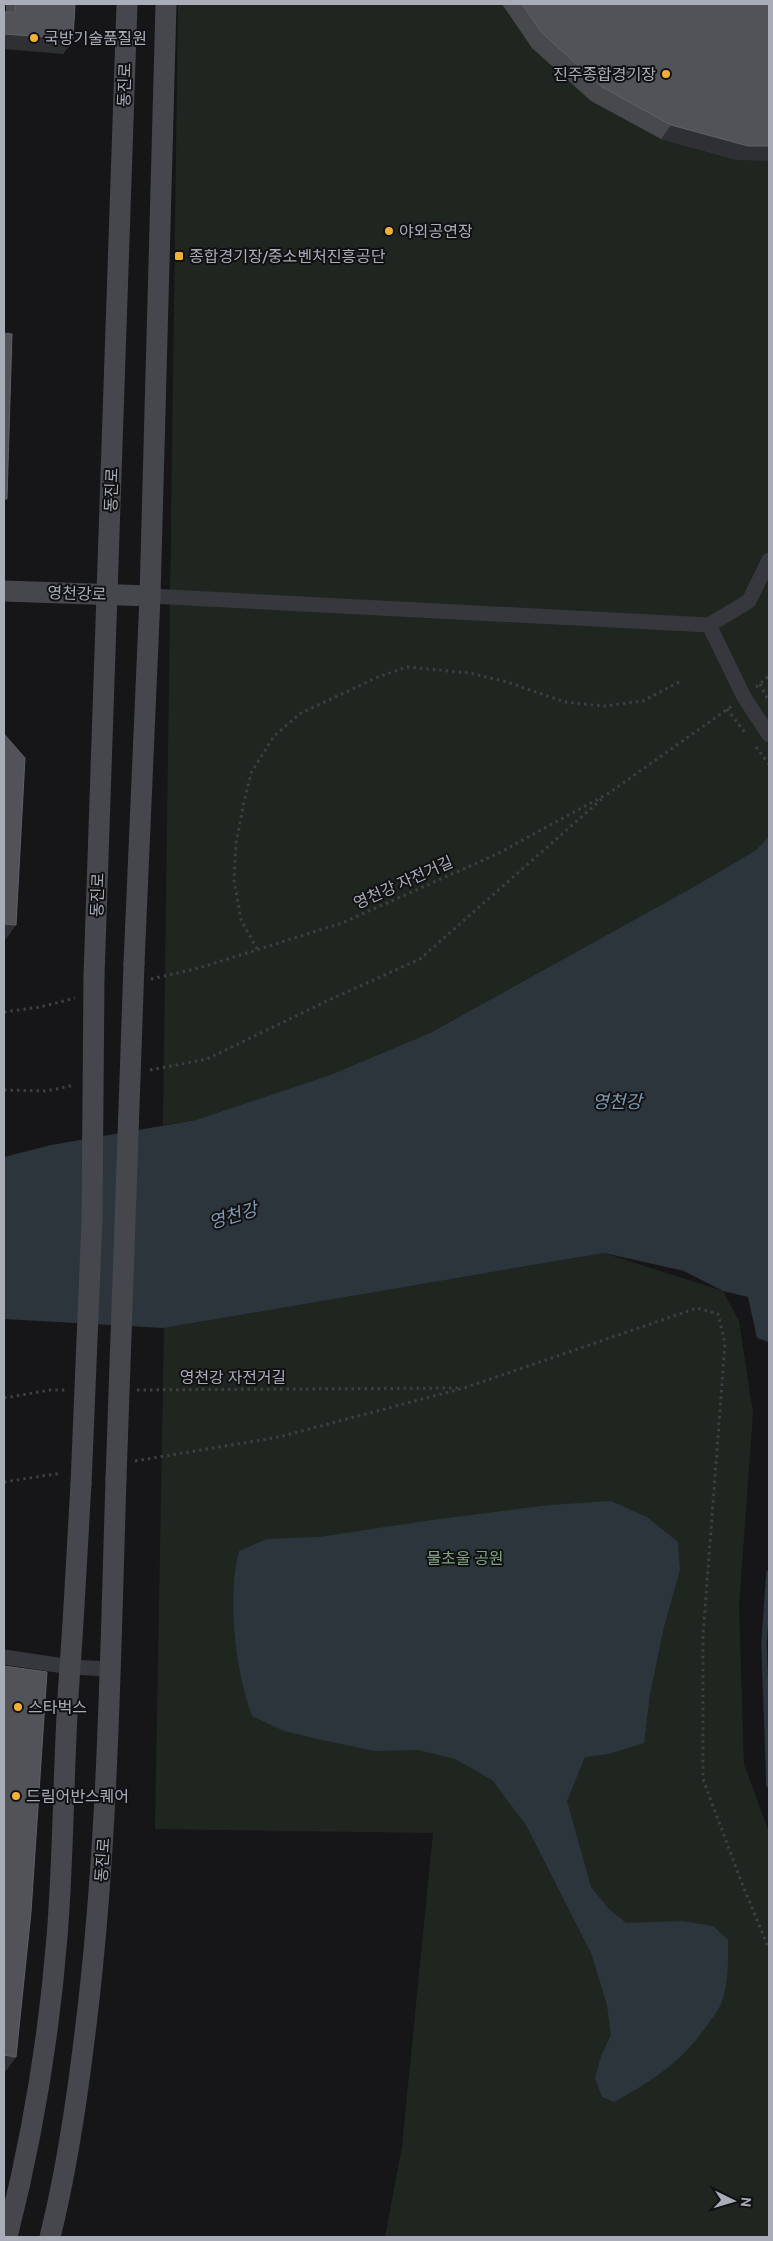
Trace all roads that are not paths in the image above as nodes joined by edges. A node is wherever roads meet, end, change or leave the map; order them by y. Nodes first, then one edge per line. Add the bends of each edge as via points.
1 (127, 4) edge
2 (166, 4) edge
3 (769, 560) edge
4 (4, 591) edge
5 (108, 595) junction
6 (150, 596) junction
7 (709, 625) junction
8 (769, 735) edge
9 (4, 1657) edge
10 (71, 1667) junction
11 (110, 1669) junction
12 (7, 2237) edge
13 (50, 2237) edge

1 - 5 street, 동진로
2 - 6 street
3 - 7 street via 750,601
4 - 5 street, 영천강로
5 - 6 street, 영천강로
5 - 10 street, 동진로, bridge via 94,976 92,1220 73,1478
6 - 7 street
6 - 11 street, 동진로, bridge
7 - 8 street via 744,697
9 - 10 street
10 - 11 street
10 - 12 street via 57,1937 36,2098
11 - 13 street, 동진로 via 104,1842 93,1978 78,2089

